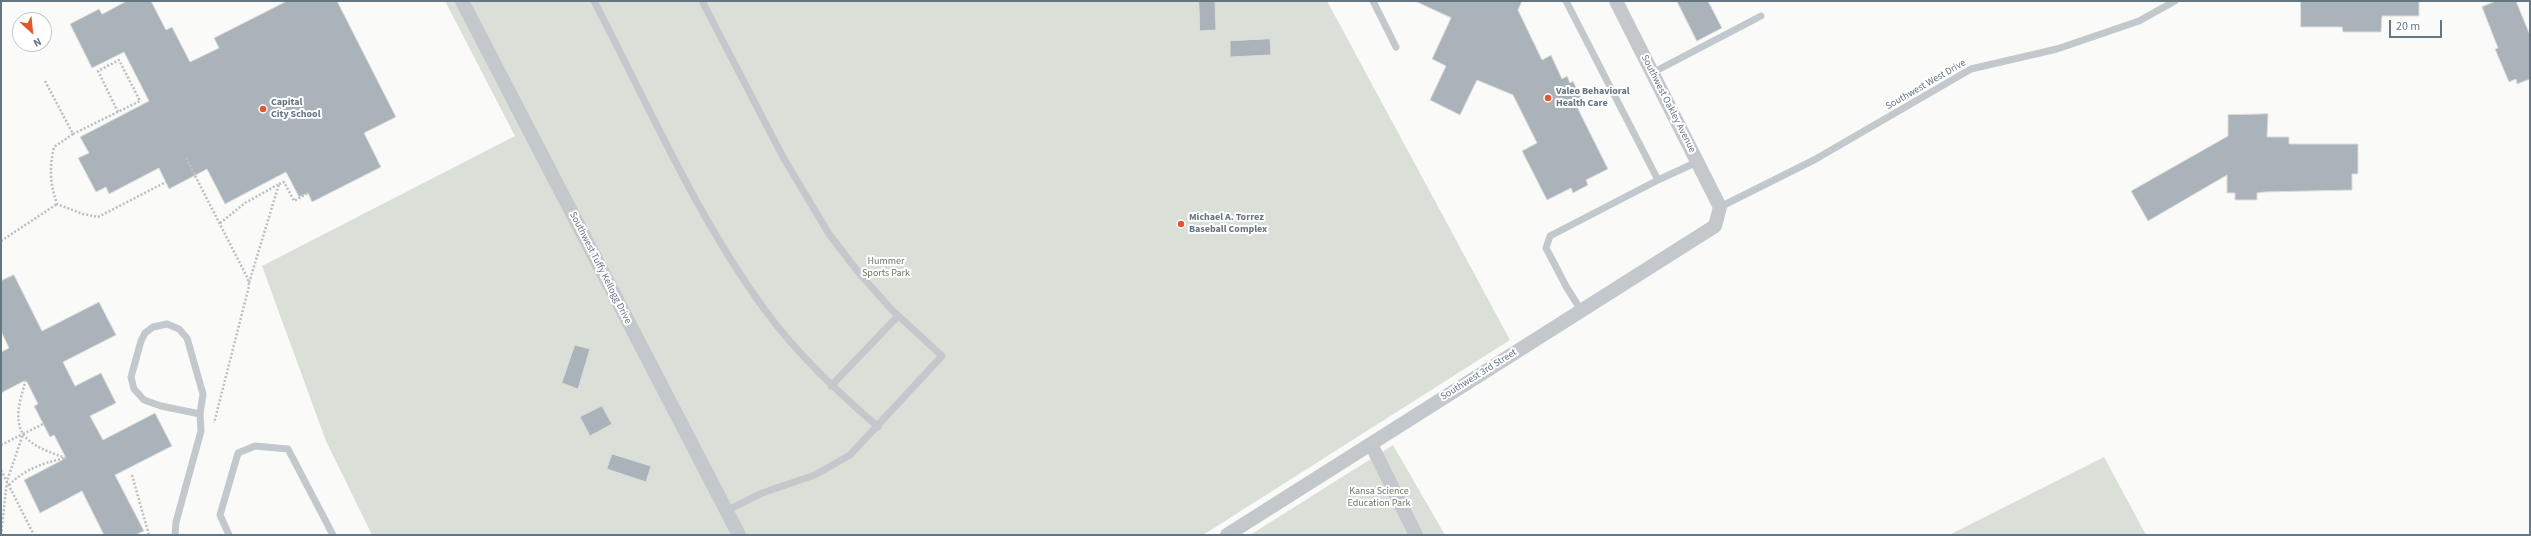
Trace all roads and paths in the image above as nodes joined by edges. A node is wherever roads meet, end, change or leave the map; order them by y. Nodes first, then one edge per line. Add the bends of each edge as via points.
1 (462, 1) edge
2 (594, 1) edge
3 (702, 1) edge
4 (1373, 1) edge
5 (1566, 1) edge
6 (1616, 1) edge
7 (2175, 1) edge
8 (1761, 16) dead end
9 (1396, 47) dead end
10 (1652, 73) junction
11 (45, 81) dead end
12 (118, 112) junction
13 (73, 134) junction
14 (186, 158) dead end
15 (1697, 162) junction
16 (1658, 180) junction
17 (166, 182) dead end
18 (279, 184) junction
19 (308, 193) dead end
20 (57, 204) junction
21 (1720, 207) junction
22 (220, 224) junction
23 (1, 241) edge
24 (249, 286) junction
25 (1581, 310) junction
26 (898, 316) junction
27 (26, 380) dead end
28 (831, 386) junction
29 (200, 414) junction
30 (43, 424) dead end
31 (213, 424) dead end
32 (878, 427) junction
33 (23, 434) junction
34 (1371, 444) junction
35 (1, 445) edge
36 (1, 470) edge
37 (132, 475) dead end
38 (7, 481) junction
39 (9, 485) junction
40 (726, 511) junction
41 (1412, 532) edge
42 (1, 535) edge
43 (34, 535) edge
44 (149, 535) edge
45 (175, 535) edge
46 (229, 535) edge
47 (333, 535) edge
48 (739, 535) edge
49 (1226, 535) edge

1 - 40 street, Southwest Tuffy Kellogg Drive
2 - 28 lane via 710,225 765,310
3 - 26 lane via 783,158 820,220 859,273
4 - 9 lane
5 - 16 lane
6 - 10 street, Southwest Oakley Avenue
7 - 21 lane, Southwest West Drive via 2139,21 2057,49 1971,69 1814,160
8 - 10 lane
10 - 15 street, Southwest Oakley Avenue
11 - 13 path
12 - 12 path via 140,101 119,60 98,71
12 - 13 path
13 - 20 path via 54,147 51,185
14 - 22 path
15 - 16 lane
15 - 21 street, Southwest Oakley Avenue
16 - 25 lane via 1550,236 1546,248 1566,288
17 - 20 path via 98,217
18 - 19 path via 284,182 294,201
18 - 22 path via 245,203
18 - 24 path
20 - 23 path
21 - 25 street, Southwest 3rd Street via 1715,226
22 - 24 path via 248,279
24 - 31 path
25 - 34 street, Southwest 3rd Street
26 - 28 lane
26 - 32 lane via 942,356
27 - 33 path via 18,404 17,422
28 - 32 lane
29 - 29 lane via 203,394 187,338 179,329 167,324 153,328 145,333 140,341 131,376 134,389 144,400
29 - 45 lane via 201,431 176,522
30 - 33 path
32 - 40 lane via 850,455 833,467 762,493
33 - 35 path
33 - 38 path
33 - 39 path via 40,450 66,458 45,462 22,473
34 - 41 street
34 - 49 street, Southwest 3rd Street
36 - 38 path
37 - 44 path
38 - 39 path
38 - 42 path
39 - 43 path
40 - 48 street, Southwest Tuffy Kellogg Drive
46 - 47 lane via 220,515 238,453 255,446 288,449

